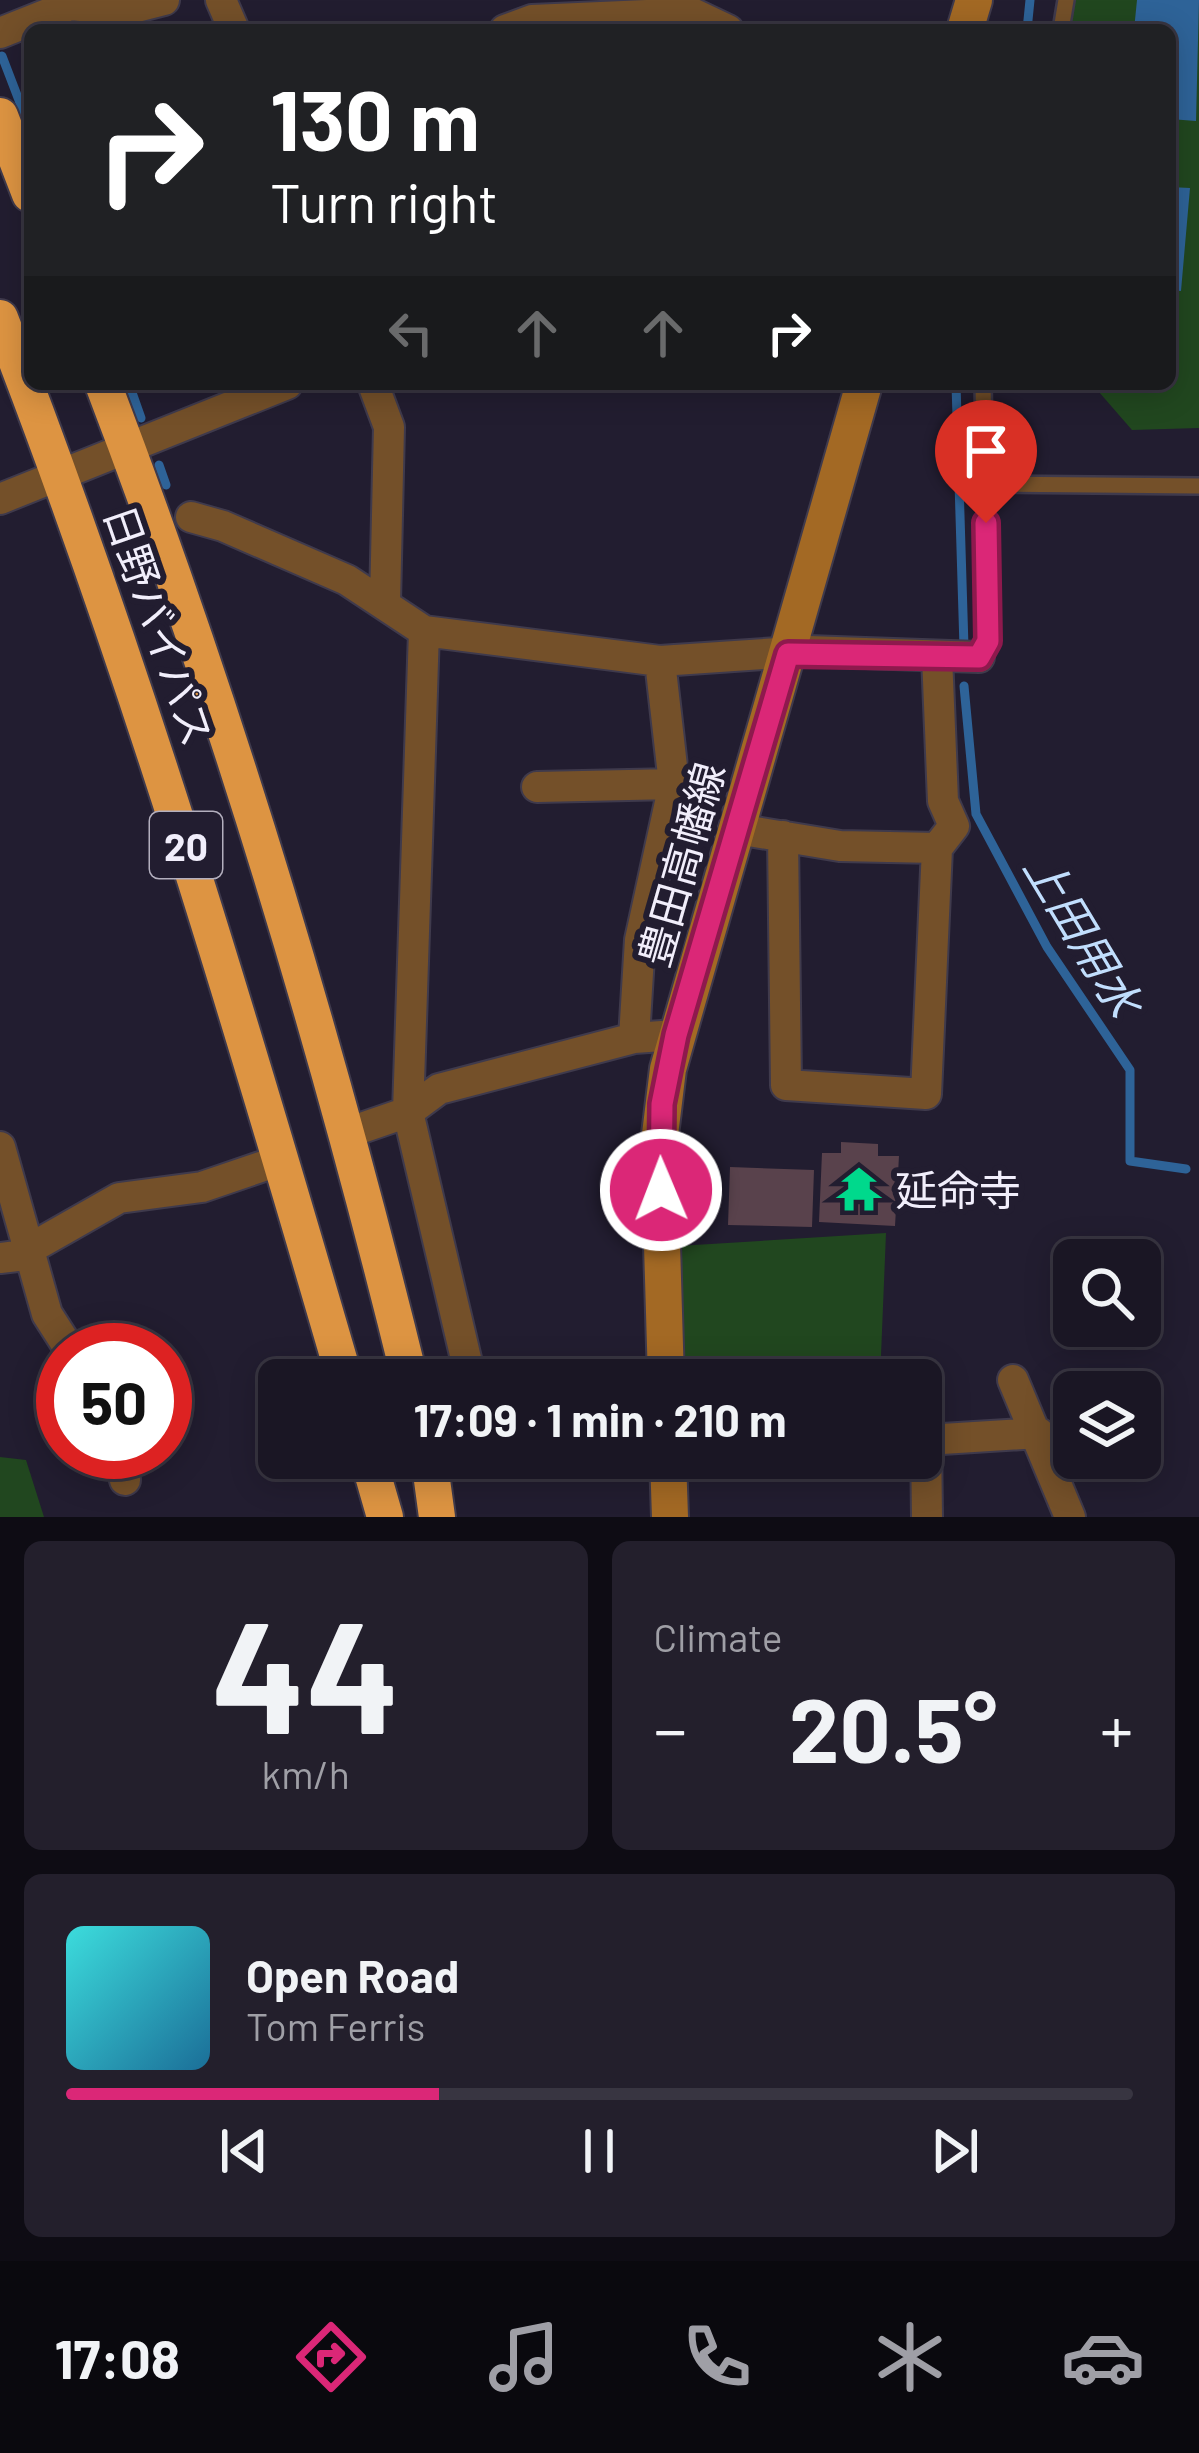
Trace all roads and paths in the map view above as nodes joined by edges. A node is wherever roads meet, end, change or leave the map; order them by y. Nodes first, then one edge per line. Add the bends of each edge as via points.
1 (164, 0) edge
2 (692, 6) edge
3 (521, 24) edge
4 (719, 24) edge
5 (0, 33) edge
6 (0, 116) edge
7 (24, 178) edge
8 (0, 318) edge
9 (24, 379) edge
10 (28, 390) edge
11 (105, 390) edge
12 (272, 390) edge
13 (376, 390) edge
14 (862, 390) edge
15 (983, 390) edge
16 (127, 447) junction
17 (62, 476) junction
18 (985, 484) junction
19 (1199, 486) edge
20 (0, 499) edge
21 (191, 517) dead end
22 (385, 603) junction
23 (424, 631) junction
24 (788, 654) junction
25 (937, 656) junction
26 (979, 657) joint
27 (660, 661) junction
28 (674, 784) junction
29 (537, 787) dead end
30 (737, 829) junction
31 (783, 836) junction
32 (937, 848) junction
33 (676, 1035) junction
34 (634, 1038) junction
35 (408, 1112) junction
36 (350, 1132) junction
37 (0, 1147) edge
38 (281, 1160) junction
39 (31, 1245) junction
40 (0, 1258) edge
41 (52, 1323) edge
42 (339, 1359) edge
43 (405, 1359) edge
44 (466, 1359) edge
45 (665, 1359) edge
46 (1013, 1380) dead end
47 (1040, 1433) junction
48 (374, 1479) edge
49 (432, 1479) edge
50 (669, 1479) edge
51 (386, 1517) edge
52 (437, 1517) edge
53 (670, 1517) edge
54 (927, 1517) edge
55 (1070, 1517) edge

1 - 5 street via 125,10 70,5
2 - 3 street
2 - 4 street
6 - 7 highway
8 - 9 highway, 日野バイパス / 20
10 - 17 highway, 日野バイパス / 20
11 - 16 highway, 日野バイパス / 20
12 - 16 street
13 - 22 street via 389,427
14 - 24 main road, 豊田高幡線
15 - 18 lane
16 - 17 street
16 - 36 highway, 日野バイパス / 20 via 210,679
17 - 20 street
17 - 38 highway, 日野バイパス / 20
18 - 19 lane
18 - 26 lane via 988,641
21 - 22 street
22 - 23 street
23 - 27 street
23 - 35 street
24 - 25 street
24 - 27 street
24 - 30 main road, 豊田高幡線
25 - 26 street
25 - 32 street via 943,801 954,826
27 - 28 street
28 - 29 street
28 - 34 street via 640,940
30 - 31 street
30 - 33 main road, 豊田高幡線
31 - 32 street
31 - 32 street via 786,1085 926,1094
33 - 34 street
33 - 45 main road, 豊田高幡線 via 659,1143
34 - 35 street via 440,1090
35 - 36 street
35 - 44 street
36 - 43 highway, 日野バイパス / 20
37 - 39 street
38 - 39 street via 202,1187 119,1198
38 - 42 highway, 日野バイパス / 20
39 - 40 street
39 - 41 street
46 - 47 street
47 - 54 street via 926,1440
47 - 55 street
48 - 51 highway
49 - 52 highway
50 - 53 main road

